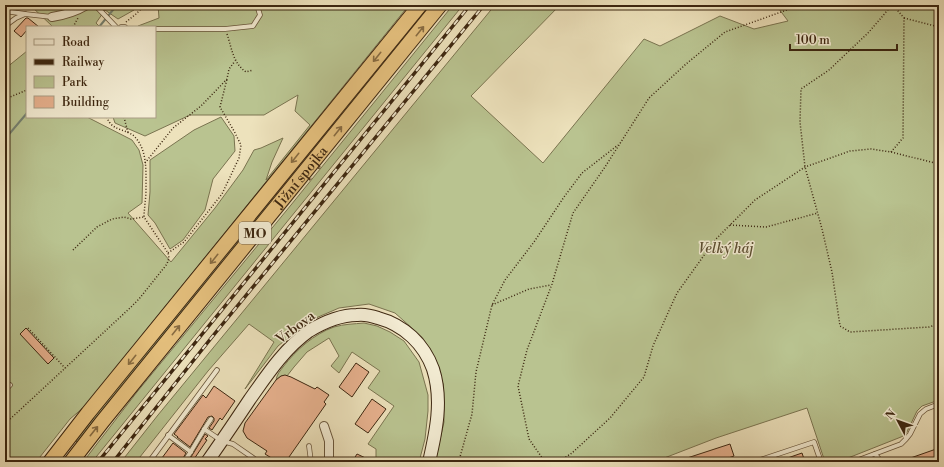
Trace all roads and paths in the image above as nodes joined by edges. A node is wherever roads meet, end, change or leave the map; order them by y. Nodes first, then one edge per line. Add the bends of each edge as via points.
1 (87, 5) edge
2 (95, 5) edge
3 (144, 5) edge
4 (257, 5) edge
5 (420, 5) edge
6 (440, 5) edge
7 (801, 5) edge
8 (892, 5) edge
9 (5, 11) edge
10 (25, 14) junction
11 (52, 16) joint
12 (904, 18) junction
13 (5, 26) edge
14 (115, 26) edge
15 (123, 26) edge
16 (939, 27) edge
17 (156, 29) edge
18 (225, 29) junction
19 (235, 61) junction
20 (253, 70) dead end
21 (227, 79) junction
22 (26, 90) edge
23 (5, 99) edge
24 (108, 118) edge
25 (124, 118) edge
26 (128, 133) junction
27 (620, 144) junction
28 (891, 152) junction
29 (145, 162) junction
30 (939, 164) edge
31 (806, 167) junction
32 (818, 212) junction
33 (144, 217) junction
34 (730, 225) junction
35 (73, 250) dead end
36 (168, 253) junction
37 (552, 284) junction
38 (492, 305) junction
39 (939, 324) edge
40 (28, 328) dead end
41 (65, 368) junction
42 (217, 370) dead end
43 (10, 385) dead end
44 (5, 390) edge
45 (939, 404) edge
46 (211, 419) dead end
47 (5, 422) edge
48 (324, 426) dead end
49 (204, 429) junction
50 (168, 436) junction
51 (222, 441) junction
52 (309, 446) dead end
53 (191, 452) junction
54 (875, 454) junction
55 (50, 462) edge
56 (70, 462) edge
57 (149, 462) edge
58 (184, 462) edge
59 (207, 462) edge
60 (259, 462) edge
61 (311, 462) edge
62 (329, 462) edge
63 (429, 462) edge
64 (460, 462) edge
65 (544, 462) edge
66 (558, 462) edge
67 (754, 462) edge
68 (821, 462) edge
69 (853, 462) edge
70 (880, 462) edge

1 - 11 street via 72,13
2 - 14 lane
3 - 15 path
4 - 18 lane via 260,16 253,26
5 -> 55 highway, Jižní spojka / MO
56 -> 6 highway, Jižní spojka / MO
7 - 27 path via 725,32 649,98
8 - 12 path
8 - 31 path via 869,32 829,70 801,89 800,122
9 - 10 lane
10 - 11 lane
10 - 13 lane
12 - 16 path
12 - 28 path via 903,138
17 - 18 lane
18 - 19 path
19 - 20 path via 246,72
19 - 21 path via 229,69
21 - 29 path via 201,106 174,128
21 - 36 path via 220,107 241,145 238,158 222,194 184,242
22 - 23 path
24 - 26 path via 114,127
25 - 26 path
26 - 29 path via 138,141
27 - 37 path via 573,213
27 - 38 path via 582,173 505,280
28 - 30 path
28 - 31 path via 871,149 850,151
29 - 33 path
31 - 32 path
31 - 34 path via 755,200
32 - 34 path via 766,227
32 - 39 path via 832,272 840,326 850,332 929,328
33 - 35 path via 112,219 97,227
33 - 36 path
34 - 66 path via 715,240 677,293 653,346 644,377 610,418 572,453
36 - 41 path via 167,264 139,299
37 - 38 path via 529,289
37 - 65 path via 527,350 518,386 529,439
38 - 64 path via 476,372 472,414
40 - 41 path
41 - 47 path
42 - 50 lane
43 - 44 lane
45 - 54 lane via 920,414 910,434 901,444
46 - 49 lane
48 - 62 street via 329,441
49 - 51 lane
49 - 53 lane
50 - 53 lane
50 - 57 lane
51 - 59 main road, Vrbova
51 - 60 lane via 233,444
51 - 63 main road, Vrbova via 279,358 324,322 358,314 396,324 416,340 426,354 433,370 438,416
52 - 61 lane
53 - 58 lane
54 - 69 lane
54 - 70 lane
67 - 68 lane via 814,442

